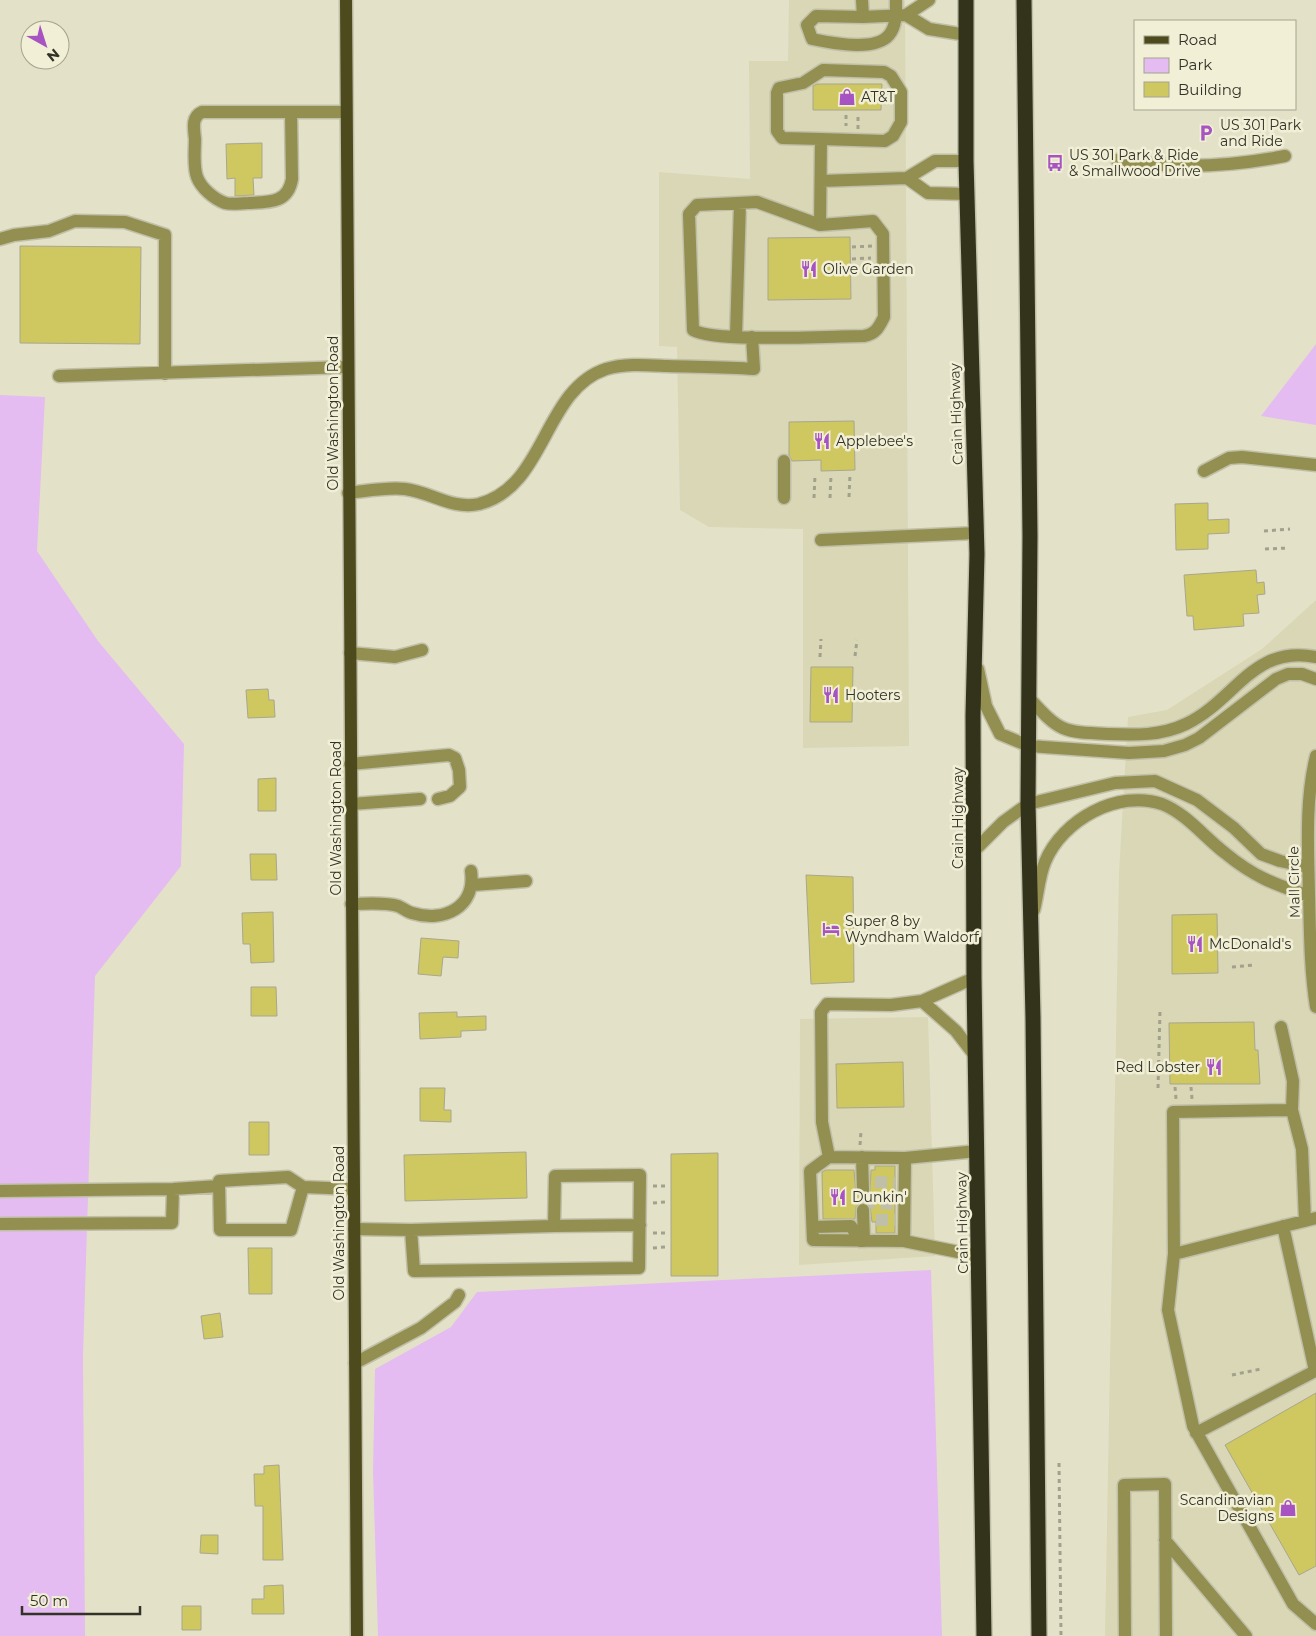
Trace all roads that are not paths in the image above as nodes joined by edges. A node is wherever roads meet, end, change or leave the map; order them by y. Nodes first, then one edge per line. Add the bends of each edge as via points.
1 (346, 0) edge
2 (862, 0) edge
3 (896, 0) edge
4 (929, 0) edge
5 (966, 0) edge
6 (1024, 0) edge
7 (901, 15) junction
8 (863, 17) junction
9 (967, 35) junction
10 (291, 112) junction
11 (346, 112) junction
12 (821, 138) junction
13 (1286, 156) dead end
14 (1117, 160) dead end
15 (966, 161) junction
16 (907, 178) junction
17 (820, 181) junction
18 (967, 194) junction
19 (740, 203) junction
20 (820, 225) junction
21 (0, 239) edge
22 (736, 336) junction
23 (752, 337) junction
24 (348, 367) junction
25 (165, 374) junction
26 (59, 376) dead end
27 (784, 461) dead end
28 (1316, 465) edge
29 (1204, 471) dead end
30 (348, 493) junction
31 (784, 498) dead end
32 (976, 533) junction
33 (821, 540) dead end
34 (422, 650) dead end
35 (350, 653) junction
36 (975, 657) junction
37 (1316, 657) edge
38 (1316, 679) edge
39 (1029, 698) junction
40 (1029, 746) junction
41 (1316, 756) edge
42 (350, 764) junction
43 (420, 799) dead end
44 (438, 799) dead end
45 (351, 804) junction
46 (1028, 804) junction
47 (974, 851) junction
48 (1308, 867) junction
49 (471, 871) dead end
50 (526, 881) dead end
51 (473, 885) junction
52 (1309, 896) junction
53 (351, 904) junction
54 (1031, 922) junction
55 (974, 978) junction
56 (1315, 993) edge
57 (922, 1002) junction
58 (1316, 1008) edge
59 (1280, 1027) dead end
60 (976, 1057) junction
61 (1292, 1110) junction
62 (977, 1151) junction
63 (861, 1152) junction
64 (830, 1157) junction
65 (905, 1158) junction
66 (867, 1185) dead end
67 (219, 1186) junction
68 (303, 1187) junction
69 (353, 1188) junction
70 (173, 1189) junction
71 (0, 1191) edge
72 (863, 1210) dead end
73 (1311, 1220) edge
74 (0, 1224) edge
75 (640, 1225) junction
76 (554, 1226) junction
77 (1283, 1226) junction
78 (354, 1229) junction
79 (411, 1230) junction
80 (862, 1241) junction
81 (904, 1241) junction
82 (1174, 1254) junction
83 (978, 1256) junction
84 (459, 1295) dead end
85 (355, 1363) junction
86 (1316, 1371) edge
87 (1196, 1433) junction
88 (1165, 1540) junction
89 (1315, 1620) edge
90 (357, 1636) edge
91 (984, 1636) edge
92 (1039, 1636) edge
93 (1125, 1636) edge
94 (1166, 1636) edge
95 (1246, 1636) edge

1 - 11 main road, Old Washington Road
2 - 8 street
3 - 7 street
4 - 7 street
5 - 9 highway, Crain Highway
6 - 39 highway
7 - 8 street
7 - 8 street via 890,34 878,43 861,45 812,39 807,26 816,16
7 - 9 street via 929,29
9 - 15 highway, Crain Highway
10 - 10 street via 199,114 194,122 196,176 204,187 227,203 274,202 284,197 290,190 292,179
10 - 11 street
11 - 24 main road, Old Washington Road
12 - 12 street via 782,138 777,131 779,88 803,83 822,70 884,72 895,80 901,92 901,122 893,136 885,141
12 - 17 street
13 - 14 street via 1257,162 1202,165 1154,166
15 - 16 street via 935,161
15 - 18 highway, Crain Highway
16 - 17 street
16 - 18 street via 928,193
17 - 20 street
18 - 32 highway, Crain Highway
19 - 20 street via 757,202
19 - 22 street
19 - 22 street via 697,205 689,214 693,330 699,334
20 - 23 street via 873,221 883,234 884,317 872,335
21 - 25 street via 49,231 75,221 125,222 165,235
22 - 23 street
23 - 30 street via 754,369 615,366 584,380 568,396 529,464 509,487 490,499 469,505 408,490
24 - 25 street
24 - 30 main road, Old Washington Road
25 - 26 street
27 - 31 street
28 - 29 street via 1242,457 1230,458
30 - 35 main road, Old Washington Road
32 - 33 street
32 - 36 highway, Crain Highway
34 - 35 street via 395,657
35 - 42 main road, Old Washington Road
36 - 40 street via 986,706 1000,734
36 - 47 highway, Crain Highway
37 - 39 street via 1301,654 1278,657 1256,667 1209,710 1186,725 1150,735 1071,733 1047,718
38 - 40 street via 1288,674 1276,679 1199,738 1164,751 1129,753
39 - 40 highway
40 - 46 highway
41 - 48 street, Mall Circle via 1310,800
42 - 44 street via 455,758 460,787 450,796
42 - 45 main road, Old Washington Road
43 - 45 street
45 - 53 main road, Old Washington Road
46 - 47 street via 1003,822
46 - 48 street via 1115,783 1155,781 1197,800 1234,828 1260,854
46 - 54 highway
47 - 55 highway, Crain Highway
48 - 52 street, Mall Circle
49 - 51 street
50 - 51 street
51 - 53 street via 467,899 456,910 442,916 412,913 398,906
52 - 54 street via 1266,882 1224,852 1186,818 1162,804 1119,802 1076,822 1056,842 1045,862
52 - 56 street, Mall Circle via 1311,978
53 - 69 main road, Old Washington Road
54 - 92 highway
55 - 57 street
55 - 60 highway, Crain Highway
56 - 58 street, Mall Circle
57 - 60 street via 956,1031
57 - 64 street via 827,1004 823,1007 822,1122
59 - 61 street via 1293,1081
60 - 62 highway, Crain Highway
61 - 73 street via 1302,1149
61 - 82 street via 1173,1112
62 - 65 street
62 - 83 highway, Crain Highway
63 - 64 street
63 - 65 street
63 - 66 street
64 - 80 street via 810,1171 813,1240
65 - 81 street via 900,1183 899,1220
67 - 68 street via 219,1181 288,1177
67 - 68 street via 220,1230 291,1230
67 - 70 street
68 - 69 street
69 - 78 main road, Old Washington Road
70 - 71 street
70 - 74 street via 172,1223
72 - 80 street
73 - 77 street
75 - 76 street
75 - 76 street via 640,1175 555,1176
75 - 79 street via 639,1268 414,1271
76 - 79 street
77 - 82 street
77 - 86 street
78 - 79 street
78 - 85 main road, Old Washington Road
80 - 81 street
81 - 83 street
82 - 87 street via 1168,1310
83 - 91 highway, Crain Highway
84 - 85 street via 455,1302 421,1328
85 - 90 main road, Old Washington Road
86 - 87 street
87 - 89 street via 1293,1604
88 - 93 street via 1165,1484 1124,1485
88 - 94 street
88 - 95 street

